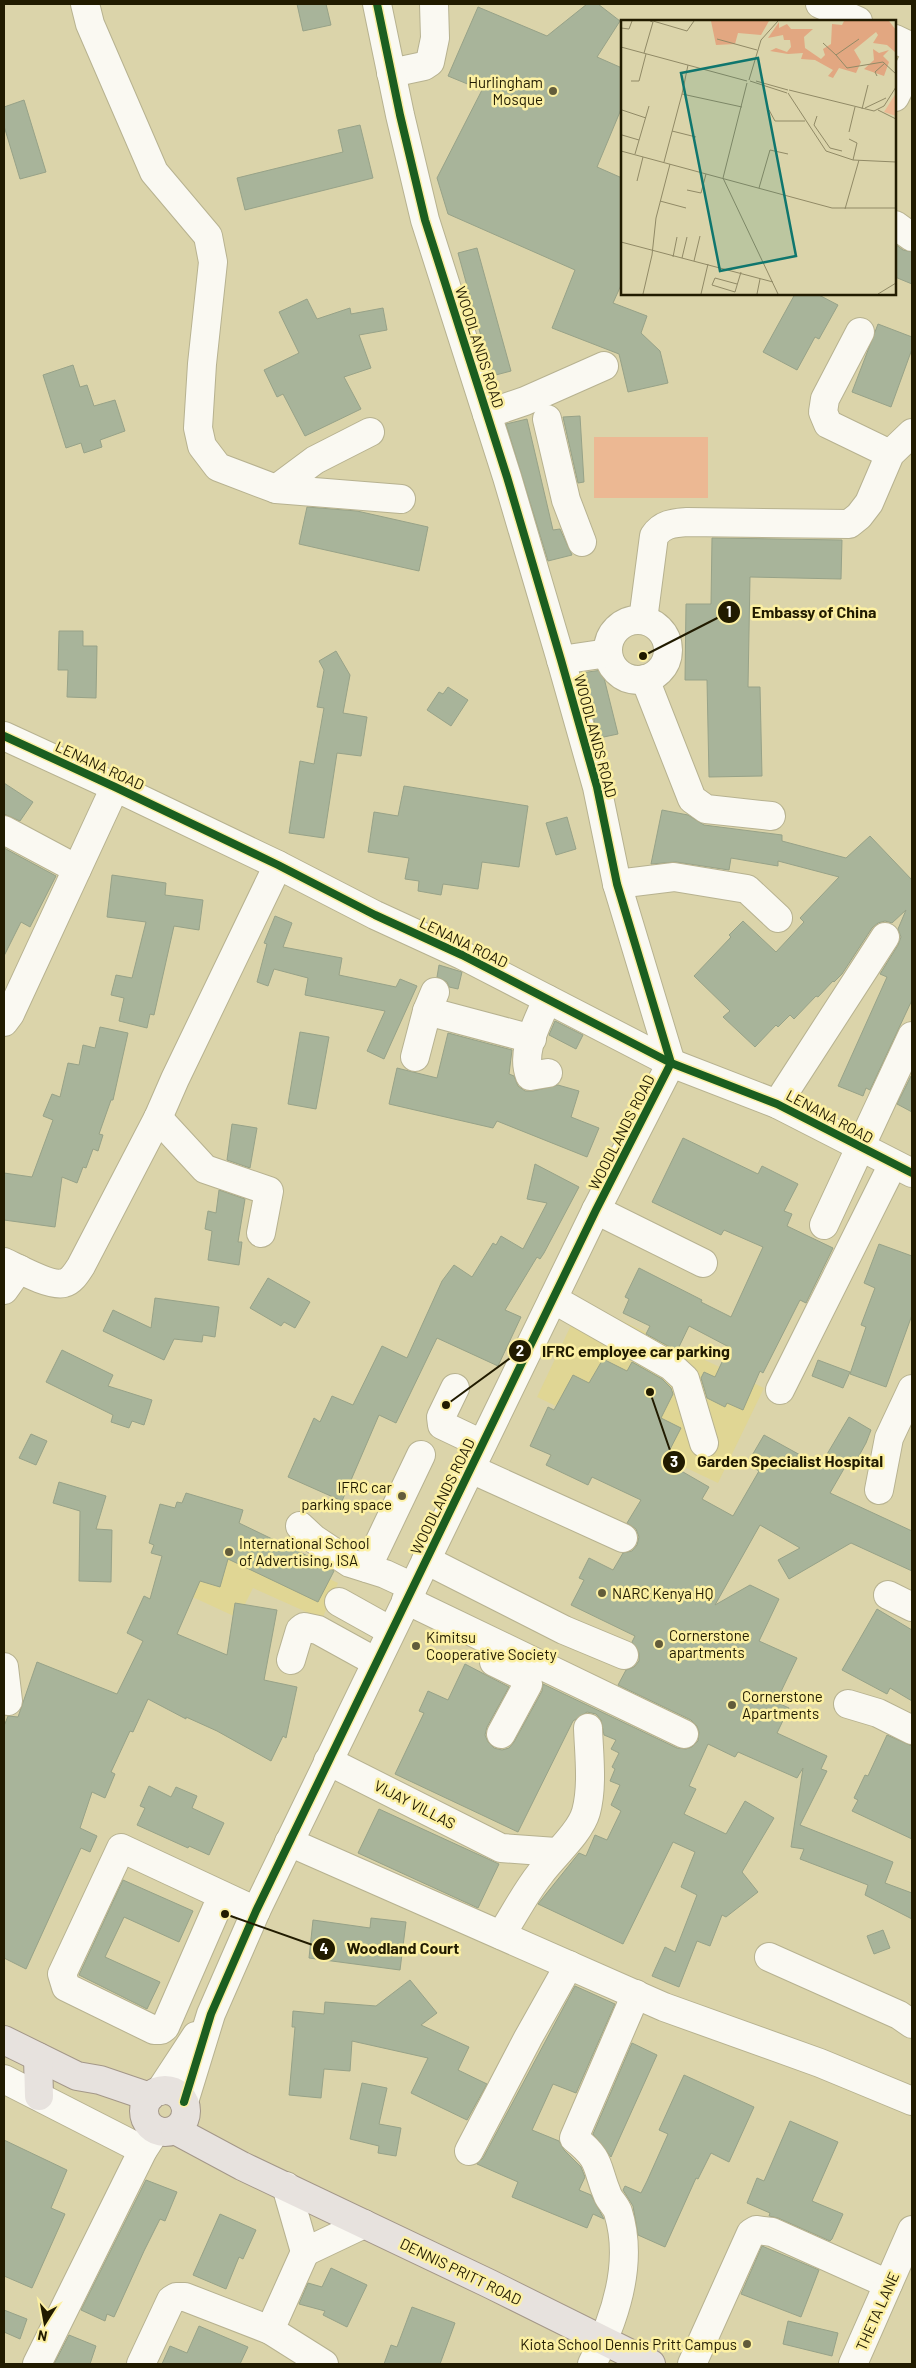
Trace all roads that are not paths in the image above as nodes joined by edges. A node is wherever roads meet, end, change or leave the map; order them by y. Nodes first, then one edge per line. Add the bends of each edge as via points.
1 (85, 4) edge
2 (377, 4) edge
3 (434, 4) edge
4 (820, 4) edge
5 (856, 20) edge
6 (896, 39) edge
7 (912, 47) edge
8 (912, 62) edge
9 (391, 73) junction
10 (896, 97) edge
11 (896, 100) edge
12 (912, 109) edge
13 (896, 226) edge
14 (912, 237) edge
15 (860, 332) dead end
16 (604, 366) dead end
17 (487, 414) junction
18 (547, 419) dead end
19 (370, 432) dead end
20 (912, 433) edge
21 (890, 454) junction
22 (276, 489) junction
23 (401, 499) dead end
24 (582, 542) dead end
25 (643, 620) junction
26 (608, 653) junction
27 (561, 660) junction
28 (646, 678) junction
29 (4, 736) edge
30 (115, 787) junction
31 (771, 816) dead end
32 (4, 830) edge
33 (278, 865) junction
34 (77, 869) junction
35 (617, 884) junction
36 (778, 918) dead end
37 (885, 937) dead end
38 (547, 999) junction
39 (4, 1022) edge
40 (912, 1036) edge
41 (532, 1039) junction
42 (415, 1057) dead end
43 (671, 1063) junction
44 (548, 1073) dead end
45 (778, 1104) junction
46 (158, 1118) junction
47 (860, 1148) junction
48 (903, 1169) edge
49 (596, 1210) junction
50 (824, 1226) dead end
51 (261, 1233) dead end
52 (703, 1263) dead end
53 (9, 1274) edge
54 (553, 1299) junction
55 (454, 1388) dead end
56 (912, 1389) edge
57 (780, 1390) dead end
58 (482, 1444) junction
59 (704, 1444) dead end
60 (421, 1455) dead end
61 (471, 1469) junction
62 (879, 1490) dead end
63 (300, 1526) dead end
64 (623, 1538) dead end
65 (426, 1560) junction
66 (367, 1568) junction
67 (888, 1595) dead end
68 (339, 1602) dead end
69 (912, 1607) edge
70 (403, 1608) junction
71 (624, 1655) dead end
72 (291, 1660) dead end
73 (376, 1662) junction
74 (4, 1668) edge
75 (8, 1701) dead end
76 (848, 1704) dead end
77 (588, 1728) dead end
78 (912, 1730) edge
79 (501, 1734) dead end
80 (684, 1734) dead end
81 (328, 1761) junction
82 (289, 1842) junction
83 (556, 1852) junction
84 (222, 1896) junction
85 (256, 1911) junction
86 (501, 1935) junction
87 (769, 1957) dead end
88 (569, 1965) junction
89 (636, 1994) junction
90 (912, 2024) edge
91 (4, 2040) edge
92 (38, 2057) junction
93 (4, 2079) edge
94 (39, 2096) junction
95 (912, 2101) edge
96 (162, 2116) junction
97 (468, 2151) dead end
98 (278, 2182) junction
99 (364, 2224) junction
100 (912, 2230) edge
101 (305, 2252) junction
102 (888, 2284) junction
103 (270, 2330) junction
104 (605, 2346) edge
105 (37, 2364) edge
106 (141, 2364) edge
107 (324, 2364) edge
108 (575, 2364) edge
109 (592, 2364) edge
110 (651, 2364) edge
111 (692, 2364) edge
112 (853, 2364) edge

1 - 22 street via 90,24 154,172 208,236 214,262 202,364 198,428 202,446 218,467
2 - 9 street, WOODLANDS ROAD
3 - 9 street via 435,38 430,62
4 - 5 street
6 - 7 street
8 - 10 street
9 - 17 street, WOODLANDS ROAD via 425,220
11 - 12 street
13 - 14 street
15 - 21 street via 825,399 823,412 828,424
16 - 17 street
17 - 27 street, WOODLANDS ROAD
18 - 24 street via 566,500
19 - 22 street via 315,460
20 - 21 street
21 - 25 street via 869,503 849,524 687,522 658,528 654,536
22 - 23 street
25 - 26 street via 622,625 614,632
25 - 28 street via 657,626 666,638 668,652 664,666
26 - 27 street
26 - 28 street via 613,667 625,677
27 - 35 street, WOODLANDS ROAD via 597,787
28 - 31 street via 692,799 706,809
29 - 30 street, LENANA ROAD
30 - 33 street, LENANA ROAD
30 - 34 street
32 - 34 street
33 - 38 street, LENANA ROAD
33 - 46 street
34 - 39 street
35 - 36 street via 674,878 747,889
35 - 43 street, WOODLANDS ROAD
37 - 45 street
38 - 41 street
38 - 43 street, LENANA ROAD
40 - 47 street
41 - 42 street via 431,1002
41 - 44 street via 526,1054 530,1076
43 - 45 street, LENANA ROAD
43 - 49 street, WOODLANDS ROAD
45 - 47 street, LENANA ROAD
46 - 51 street via 205,1169 269,1191
46 - 53 street via 73,1278 64,1283 52,1283
47 - 48 street, LENANA ROAD
47 - 50 street
48 - 57 street
49 - 52 street
49 - 54 street, WOODLANDS ROAD
54 - 58 street, WOODLANDS ROAD
54 - 59 street via 671,1366 685,1380
55 - 58 street via 441,1417 442,1424
56 - 62 street via 889,1438
58 - 61 street, WOODLANDS ROAD
60 - 66 street
61 - 64 street
61 - 65 street, WOODLANDS ROAD
63 - 66 street via 350,1563
65 - 70 street, WOODLANDS ROAD
65 - 71 street via 564,1630
66 - 70 street
67 - 69 street
68 - 70 street
70 - 73 street, WOODLANDS ROAD
70 - 79 street via 527,1680 528,1684
70 - 80 street
72 - 73 street via 300,1630 304,1627 318,1630
73 - 81 street, WOODLANDS ROAD
74 - 75 street
76 - 78 street via 878,1713
77 - 83 street via 589,1794 585,1814 576,1833
81 - 82 street, WOODLANDS ROAD
81 - 83 street, VIJAY VILLAS via 502,1848
82 - 85 street, WOODLANDS ROAD
82 - 86 street
83 - 86 street
84 - 84 street via 121,1848 62,1974 66,1988 154,2030 161,2030
84 - 85 street
85 - 96 street, WOODLANDS ROAD
86 - 88 street
87 - 90 street via 899,2015
88 - 89 street
88 - 97 street
89 - 95 street via 664,2008 820,2063
89 - 104 street via 574,2138 598,2162 609,2196 618,2211 626,2254
91 - 92 main road, DENNIS PRITT ROAD
92 - 94 main road
92 - 96 main road, DENNIS PRITT ROAD via 77,2076 96,2092
93 - 94 street
94 - 96 street
96 - 98 main road, DENNIS PRITT ROAD via 224,2157
96 - 105 street, WOODLANDS ROAD
98 - 99 main road, DENNIS PRITT ROAD
98 - 101 street
99 - 101 street
99 - 104 main road, DENNIS PRITT ROAD
100 - 102 street, THETA LANE
101 - 103 street
102 - 111 street via 772,2232 756,2230 751,2233
102 - 112 street, THETA LANE
103 - 106 street via 185,2297 176,2297 171,2300
103 - 107 street
104 - 108 street
104 - 109 street
104 - 110 main road, DENNIS PRITT ROAD

